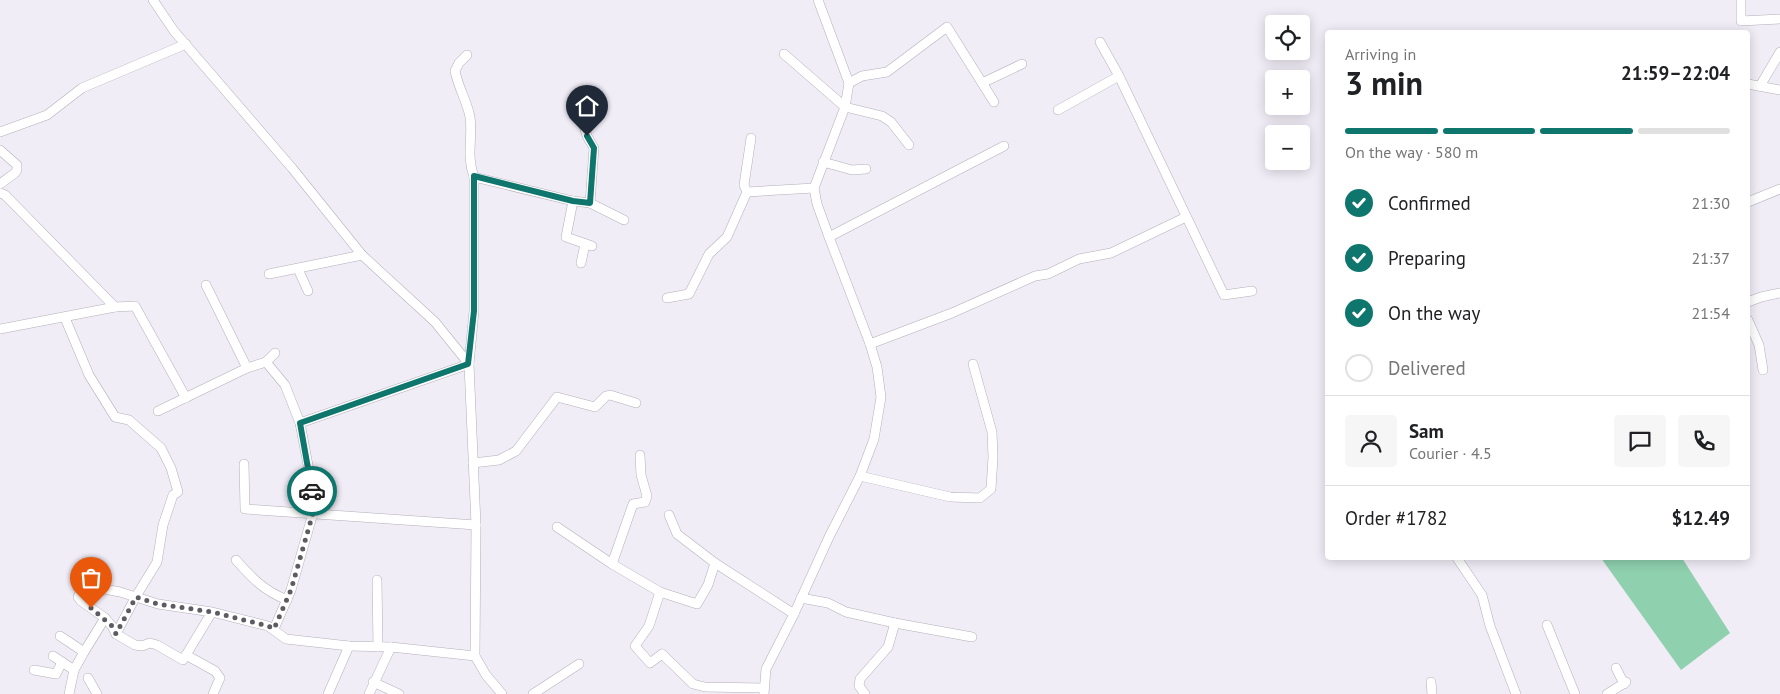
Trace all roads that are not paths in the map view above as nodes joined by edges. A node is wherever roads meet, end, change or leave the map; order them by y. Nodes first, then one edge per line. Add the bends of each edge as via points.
1 (153, 0) edge
2 (818, 0) edge
3 (1741, 0) edge
4 (1780, 20) edge
5 (1100, 42) dead end
6 (186, 44) junction
7 (1780, 52) edge
8 (784, 54) dead end
9 (467, 55) dead end
10 (1022, 64) dead end
11 (1119, 76) junction
12 (982, 83) junction
13 (850, 84) junction
14 (1750, 84) edge
15 (1760, 86) junction
16 (1780, 90) edge
17 (994, 102) dead end
18 (845, 107) junction
19 (1058, 110) dead end
20 (582, 119) dead end
21 (0, 132) edge
22 (751, 138) dead end
23 (909, 145) dead end
24 (1004, 146) dead end
25 (0, 150) edge
26 (823, 162) junction
27 (866, 169) dead end
28 (474, 176) junction
29 (0, 184) edge
30 (814, 188) junction
31 (1780, 189) edge
32 (747, 192) junction
33 (0, 193) edge
34 (573, 201) junction
35 (1750, 201) edge
36 (590, 203) junction
37 (1186, 217) junction
38 (624, 220) dead end
39 (828, 237) junction
40 (362, 255) junction
41 (581, 263) dead end
42 (298, 269) junction
43 (269, 274) dead end
44 (206, 285) dead end
45 (308, 291) dead end
46 (1252, 291) dead end
47 (1780, 292) edge
48 (667, 298) dead end
49 (1750, 301) edge
50 (115, 307) junction
51 (65, 318) junction
52 (1750, 325) edge
53 (0, 329) edge
54 (870, 344) junction
55 (275, 353) dead end
56 (266, 362) junction
57 (468, 364) junction
58 (973, 364) dead end
59 (247, 368) junction
60 (1763, 370) dead end
61 (186, 398) junction
62 (636, 403) dead end
63 (158, 411) dead end
64 (300, 423) junction
65 (640, 455) dead end
66 (473, 463) junction
67 (244, 464) dead end
68 (860, 476) junction
69 (313, 513) junction
70 (669, 515) dead end
71 (476, 525) junction
72 (557, 527) dead end
73 (236, 560) dead end
74 (1459, 560) edge
75 (715, 563) junction
76 (612, 564) junction
77 (377, 580) dead end
78 (660, 592) junction
79 (136, 597) junction
80 (801, 598) junction
81 (287, 600) junction
82 (212, 612) junction
83 (794, 614) junction
84 (105, 618) junction
85 (894, 623) junction
86 (1547, 625) dead end
87 (274, 629) junction
88 (116, 634) junction
89 (60, 636) dead end
90 (972, 637) dead end
91 (349, 646) junction
92 (378, 647) junction
93 (391, 647) junction
94 (84, 652) junction
95 (186, 655) junction
96 (53, 656) dead end
97 (475, 656) junction
98 (62, 662) junction
99 (579, 664) dead end
100 (1616, 668) dead end
101 (34, 670) dead end
102 (74, 670) junction
103 (88, 678) dead end
104 (373, 682) junction
105 (1431, 682) dead end
106 (764, 691) edge
107 (69, 694) edge
108 (97, 694) edge
109 (214, 694) edge
110 (328, 694) edge
111 (369, 694) edge
112 (398, 694) edge
113 (502, 694) edge
114 (533, 694) edge
115 (865, 694) edge
116 (1432, 694) edge
117 (1516, 694) edge
118 (1575, 694) edge
119 (1607, 694) edge

1 - 6 street
2 - 13 street
3 - 4 street via 1741,21
5 - 11 street
6 - 21 street via 82,88 46,115
6 - 40 street
7 - 15 street
8 - 18 street
9 - 28 street via 455,72 470,118
10 - 12 street
11 - 19 street
11 - 37 street
12 - 13 street via 948,27 887,72 862,76
12 - 17 street
13 - 18 street
14 - 15 street
15 - 16 street
18 - 23 street via 882,116
18 - 26 street
20 - 36 street via 594,148
22 - 32 street via 744,185
24 - 39 street
25 - 29 street via 17,165 15,174
26 - 27 street via 852,170
26 - 30 street
28 - 34 street
28 - 57 street via 474,311
30 - 32 street
30 - 39 street
31 - 35 street
32 - 48 street via 727,237 710,254 689,294
33 - 50 street
34 - 36 street
34 - 41 street via 566,237 589,245
36 - 38 street
37 - 46 street via 1224,295
37 - 54 street via 1111,253 1079,259
39 - 54 street
40 - 42 street
40 - 57 street via 435,322
42 - 43 street
42 - 45 street
44 - 59 street
47 - 49 street
50 - 51 street
50 - 61 street via 135,306
51 - 53 street
51 - 79 street via 89,375 115,417 129,420 161,448 174,476 178,492 173,495 163,525 157,562
52 - 60 street via 1759,345
54 - 68 street via 877,367 880,397 874,439
55 - 56 street
56 - 59 street
56 - 64 street via 285,385
57 - 64 street
57 - 66 street
58 - 68 street via 992,432 990,489 980,498 950,497
59 - 61 street
61 - 63 street
62 - 66 street via 610,395 595,408 557,397 516,451 499,460
64 - 69 street via 312,486
65 - 76 street via 641,476 647,496 645,502 633,504
66 - 71 street
67 - 69 street via 245,508
68 - 80 street
69 - 71 street
69 - 81 street
70 - 75 street via 677,534
71 - 97 street
72 - 76 street
73 - 81 street via 257,584
74 - 117 street via 1482,595 1490,626
75 - 78 street via 708,586 697,604
75 - 83 street
76 - 78 street
77 - 92 street
78 - 106 street via 649,626 634,646 650,663 662,654 693,684
79 - 82 street via 158,604
79 - 84 street via 84,585 78,597
79 - 88 street
80 - 83 street
80 - 85 street
81 - 87 street
82 - 87 street
82 - 95 street
83 - 106 street via 766,669
84 - 88 street
84 - 94 street
85 - 90 street
85 - 115 street via 888,646 860,679 859,686
86 - 118 street
87 - 91 street via 286,639
88 - 95 street via 136,645 157,645 183,660
89 - 94 street
91 - 92 street
91 - 110 street
92 - 93 street
93 - 97 street
93 - 104 street
94 - 102 street
95 - 109 street via 220,678
96 - 98 street
97 - 113 street
98 - 101 street via 56,674
98 - 102 street
99 - 114 street
100 - 119 street via 1625,683
102 - 107 street
103 - 108 street
104 - 111 street
104 - 112 street
105 - 116 street

